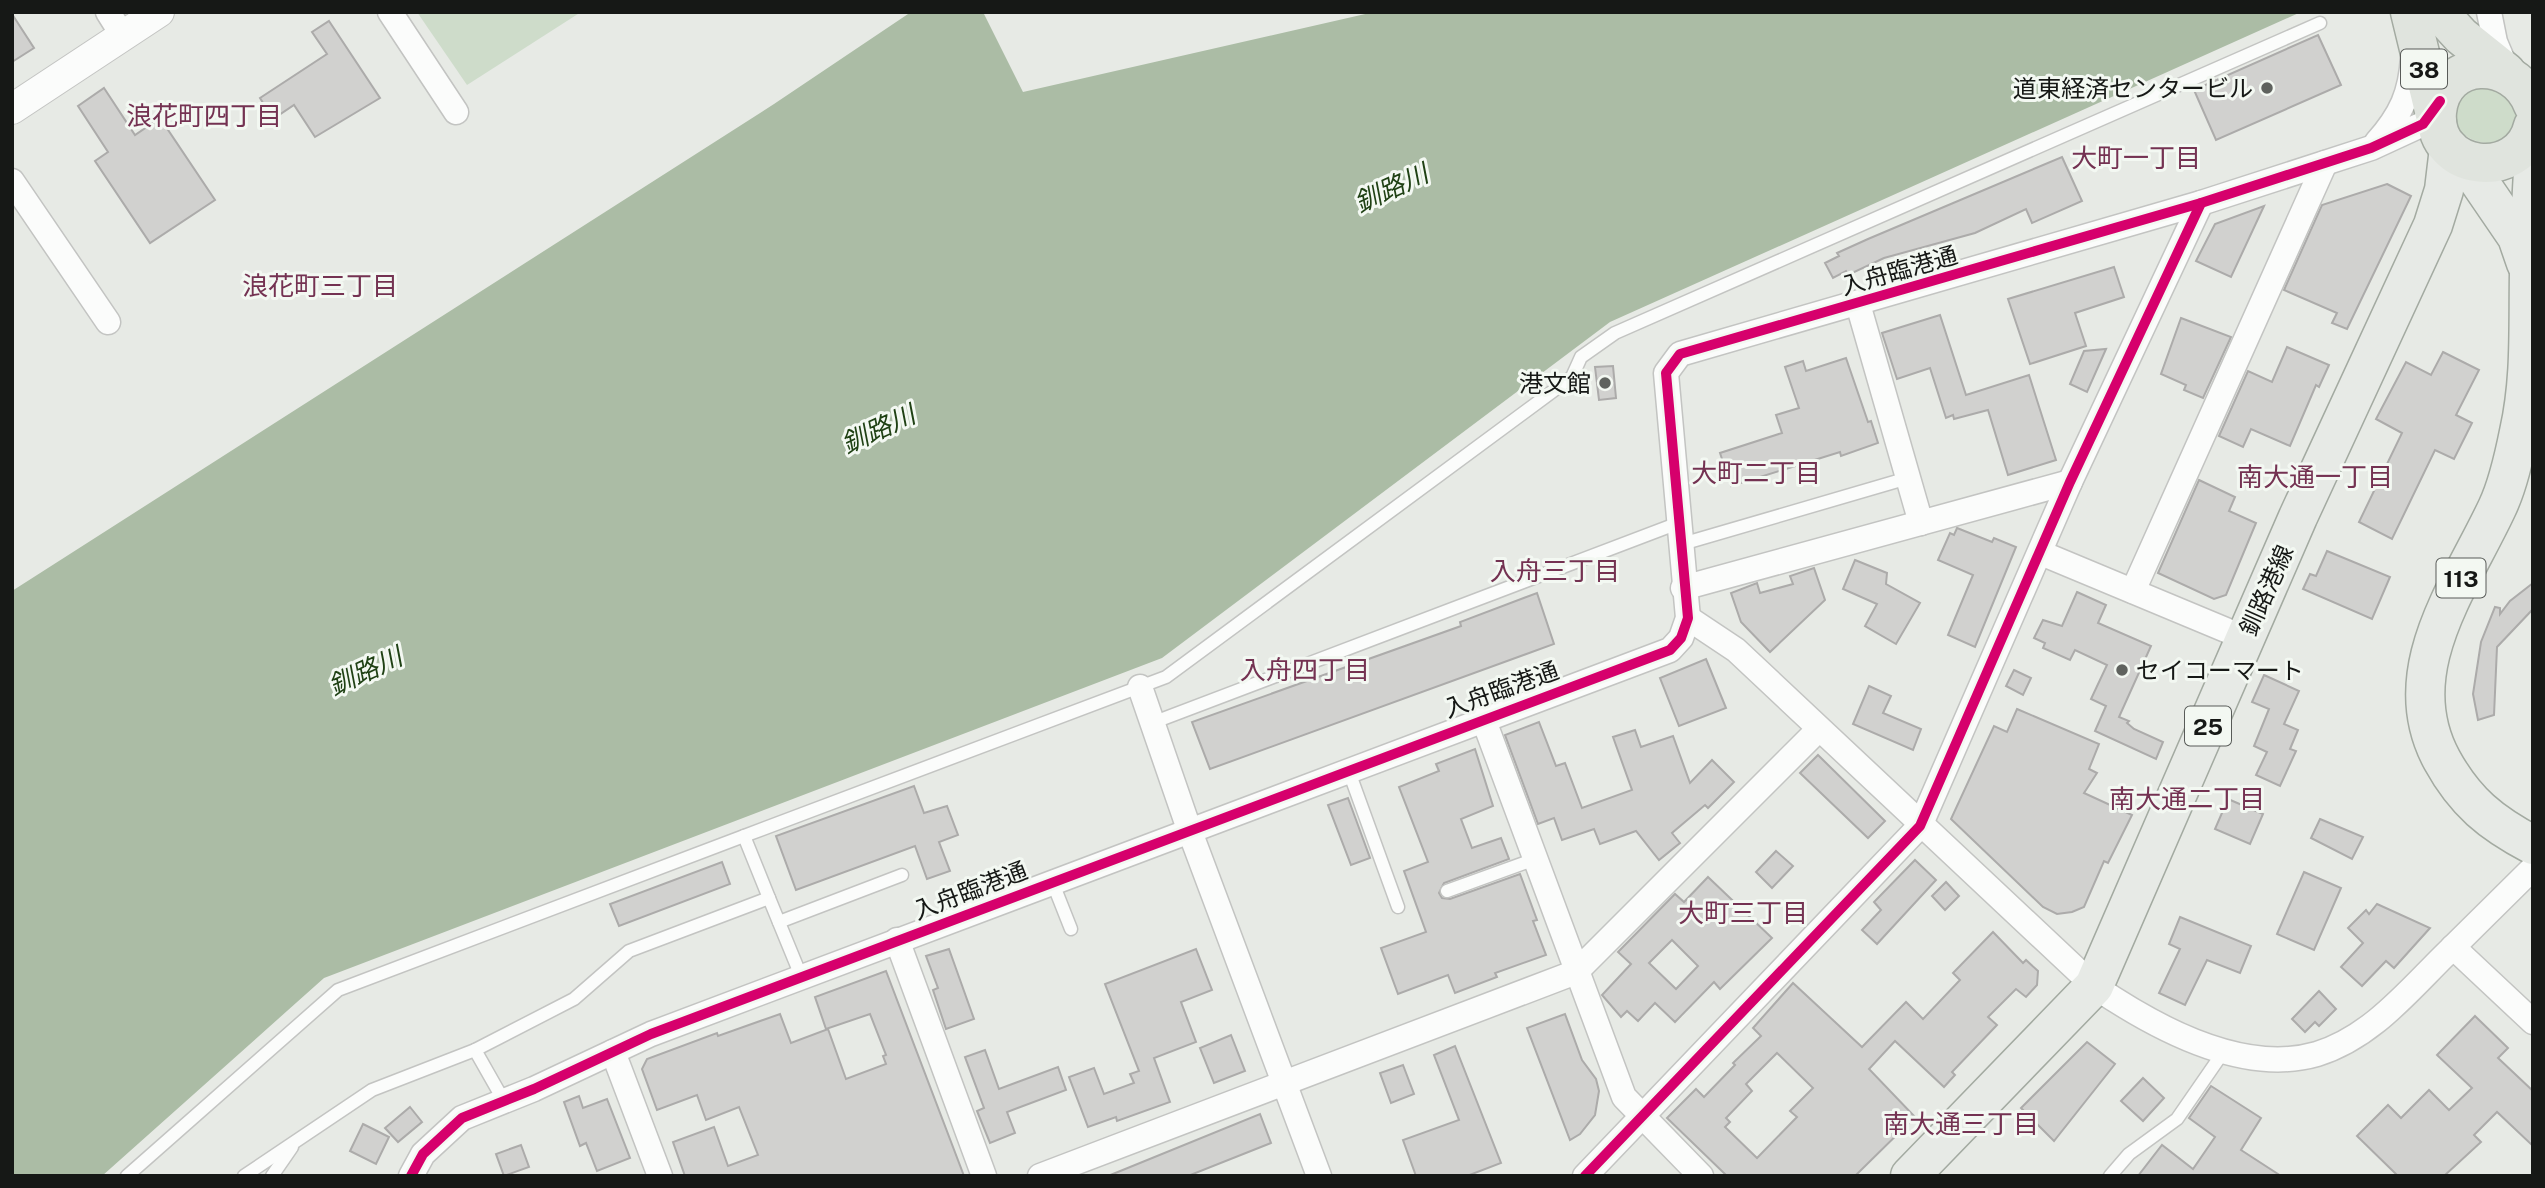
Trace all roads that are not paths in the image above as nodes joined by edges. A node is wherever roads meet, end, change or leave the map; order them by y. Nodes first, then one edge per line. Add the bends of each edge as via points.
1 (159, 12) edge
2 (390, 12) edge
3 (2448, 19) edge
4 (2320, 23) dead end
5 (116, 24) edge
6 (2520, 84) edge
7 (12, 109) edge
8 (456, 112) dead end
9 (2450, 133) junction
10 (2371, 148) junction
11 (2526, 148) edge
12 (2325, 163) junction
13 (12, 181) edge
14 (2201, 203) junction
15 (2529, 271) junction
16 (1858, 304) junction
17 (108, 322) dead end
18 (1908, 478) junction
19 (2070, 482) junction
20 (1921, 523) junction
21 (1681, 533) junction
22 (2041, 553) junction
23 (1683, 588) junction
24 (2133, 592) junction
25 (1688, 618) junction
26 (2245, 638) junction
27 (1140, 687) junction
28 (1483, 718) junction
29 (1152, 723) junction
30 (1819, 729) junction
31 (1348, 769) junction
32 (1920, 826) junction
33 (1189, 830) junction
34 (744, 836) junction
35 (2533, 845) edge
36 (1535, 859) junction
37 (2533, 868) edge
38 (902, 875) dead end
39 (1052, 881) junction
40 (1447, 891) dead end
41 (768, 898) junction
42 (1398, 907) dead end
43 (779, 922) junction
44 (1071, 929) dead end
45 (897, 940) junction
46 (2453, 947) junction
47 (1576, 972) junction
48 (801, 976) junction
49 (2094, 986) junction
50 (2533, 1022) edge
51 (475, 1050) junction
52 (2224, 1051) junction
53 (613, 1052) junction
54 (1284, 1083) junction
55 (504, 1101) junction
56 (1642, 1117) junction
57 (296, 1141) junction
58 (127, 1176) edge
59 (244, 1176) edge
60 (272, 1176) edge
61 (411, 1176) edge
62 (660, 1176) edge
63 (984, 1176) edge
64 (1040, 1176) edge
65 (1319, 1176) edge
66 (1585, 1176) edge
67 (1701, 1176) edge
68 (1910, 1176) edge
69 (2110, 1176) edge

1 - 5 street
2 - 8 street
3 - 6 highway, 38
3 - 9 highway, 38
3 - 10 street via 2412,79 2397,120
4 - 27 lane via 1615,333 1581,357 1572,377 1166,677
5 - 7 street
6 - 9 highway, 38 via 2492,68 2470,71 2451,82
9 - 10 street
9 - 11 highway via 2481,165 2496,164
9 - 15 main road, 113 via 2517,237
9 - 26 main road, 釧路港線 / 25 via 2444,190 2433,225
10 - 12 street, 入舟臨港通
11 - 15 main road, 113
12 - 14 street, 入舟臨港通
12 - 24 street
13 - 17 street
14 - 16 street, 入舟臨港通
14 - 19 street
15 - 35 main road, 113 via 2526,400 2512,461 2498,506 2441,618 2429,656 2425,695 2428,734 2451,778 2479,812
16 - 18 street
16 - 21 street, 入舟臨港通 via 1680,354 1666,373
18 - 20 street
18 - 21 lane
19 - 20 street
19 - 22 street
20 - 23 street
21 - 23 street, 入舟臨港通
21 - 29 lane
22 - 24 street
22 - 32 street
23 - 25 street, 入舟臨港通
24 - 26 street
25 - 28 street, 入舟臨港通 via 1681,638 1670,650
25 - 30 street via 1736,650
26 - 49 main road, 釧路港線 / 25
27 - 29 street
27 - 34 lane
28 - 31 street, 入舟臨港通
28 - 36 street
29 - 33 street
30 - 32 street
30 - 47 street
31 - 33 street, 入舟臨港通
31 - 42 lane
32 - 49 street
32 - 56 street
33 - 39 street, 入舟臨港通
33 - 54 street
34 - 41 lane
34 - 58 lane via 338,990
36 - 40 lane
36 - 47 street
37 - 46 street
38 - 43 lane
39 - 44 lane
39 - 45 street, 入舟臨港通
41 - 43 lane
41 - 51 lane via 629,951 574,999
43 - 48 lane
45 - 48 street, 入舟臨港通
45 - 63 street
46 - 50 street
46 - 52 street via 2381,1019 2348,1041 2316,1054 2285,1059
47 - 54 street
47 - 56 street via 1624,1097
48 - 53 street, 入舟臨港通
49 - 52 street via 2185,1037
49 - 68 main road, 釧路港線 / 25
51 - 55 lane
51 - 57 lane via 372,1090
52 - 69 lane via 2177,1119 2129,1154
53 - 55 street, 入舟臨港通
53 - 62 street
54 - 64 street
54 - 65 street
55 - 61 street, 入舟臨港通 via 462,1118 423,1154
56 - 66 street
56 - 67 street
57 - 59 lane
57 - 60 lane

